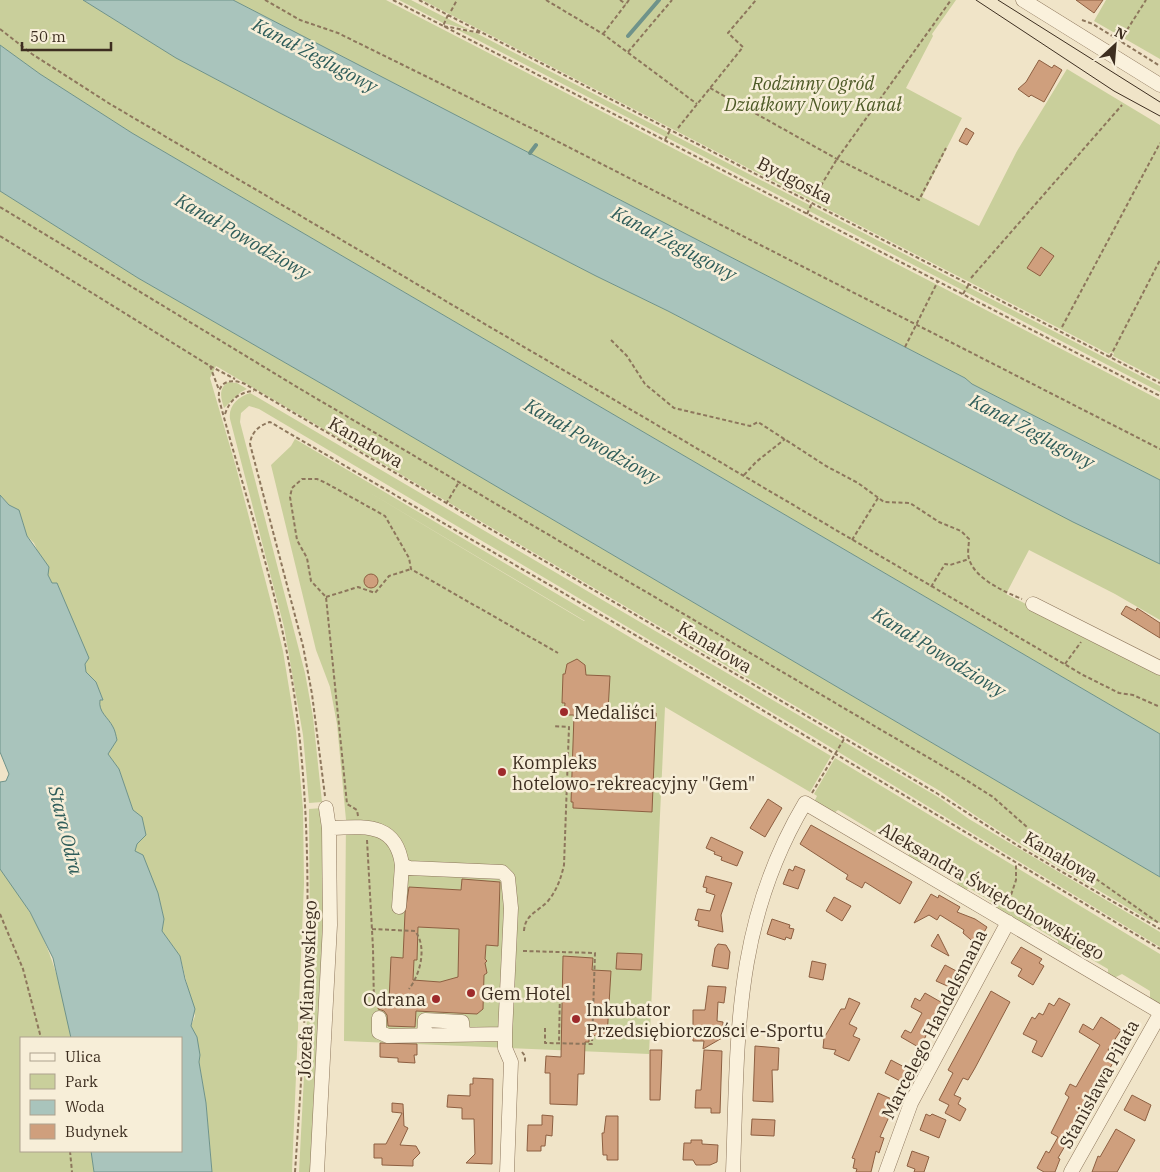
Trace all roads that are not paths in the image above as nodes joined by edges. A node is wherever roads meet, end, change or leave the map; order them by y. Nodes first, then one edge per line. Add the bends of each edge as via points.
1 (1023, 0) edge
2 (1160, 85) edge
3 (1033, 604) road end
4 (1160, 668) edge
5 (326, 808) road end
6 (329, 828) junction
7 (402, 865) junction
8 (399, 907) dead end
9 (1005, 920) junction
10 (1160, 1013) edge
11 (379, 1018) road end
12 (505, 1034) junction
13 (317, 1172) edge
14 (507, 1172) edge
15 (733, 1172) edge
16 (886, 1172) edge
17 (1071, 1172) edge

1 - 2 street
3 - 4 street
5 - 6 street, Józefa Mianowskiego
6 - 7 street via 378,829 394,842
6 - 13 street, Józefa Mianowskiego via 330,925
7 - 8 street
7 - 12 street via 506,874 511,908
9 - 10 street, Aleksandra Świętochowskiego
9 - 15 street, Aleksandra Świętochowskiego via 805,803 777,856 756,915 746,961 738,1024
9 - 16 street, Marcelego Handelsmana via 911,1103
10 - 17 street, Stanisława Pilata
11 - 12 street via 379,1032 388,1036
12 - 14 street via 505,1048 512,1062

